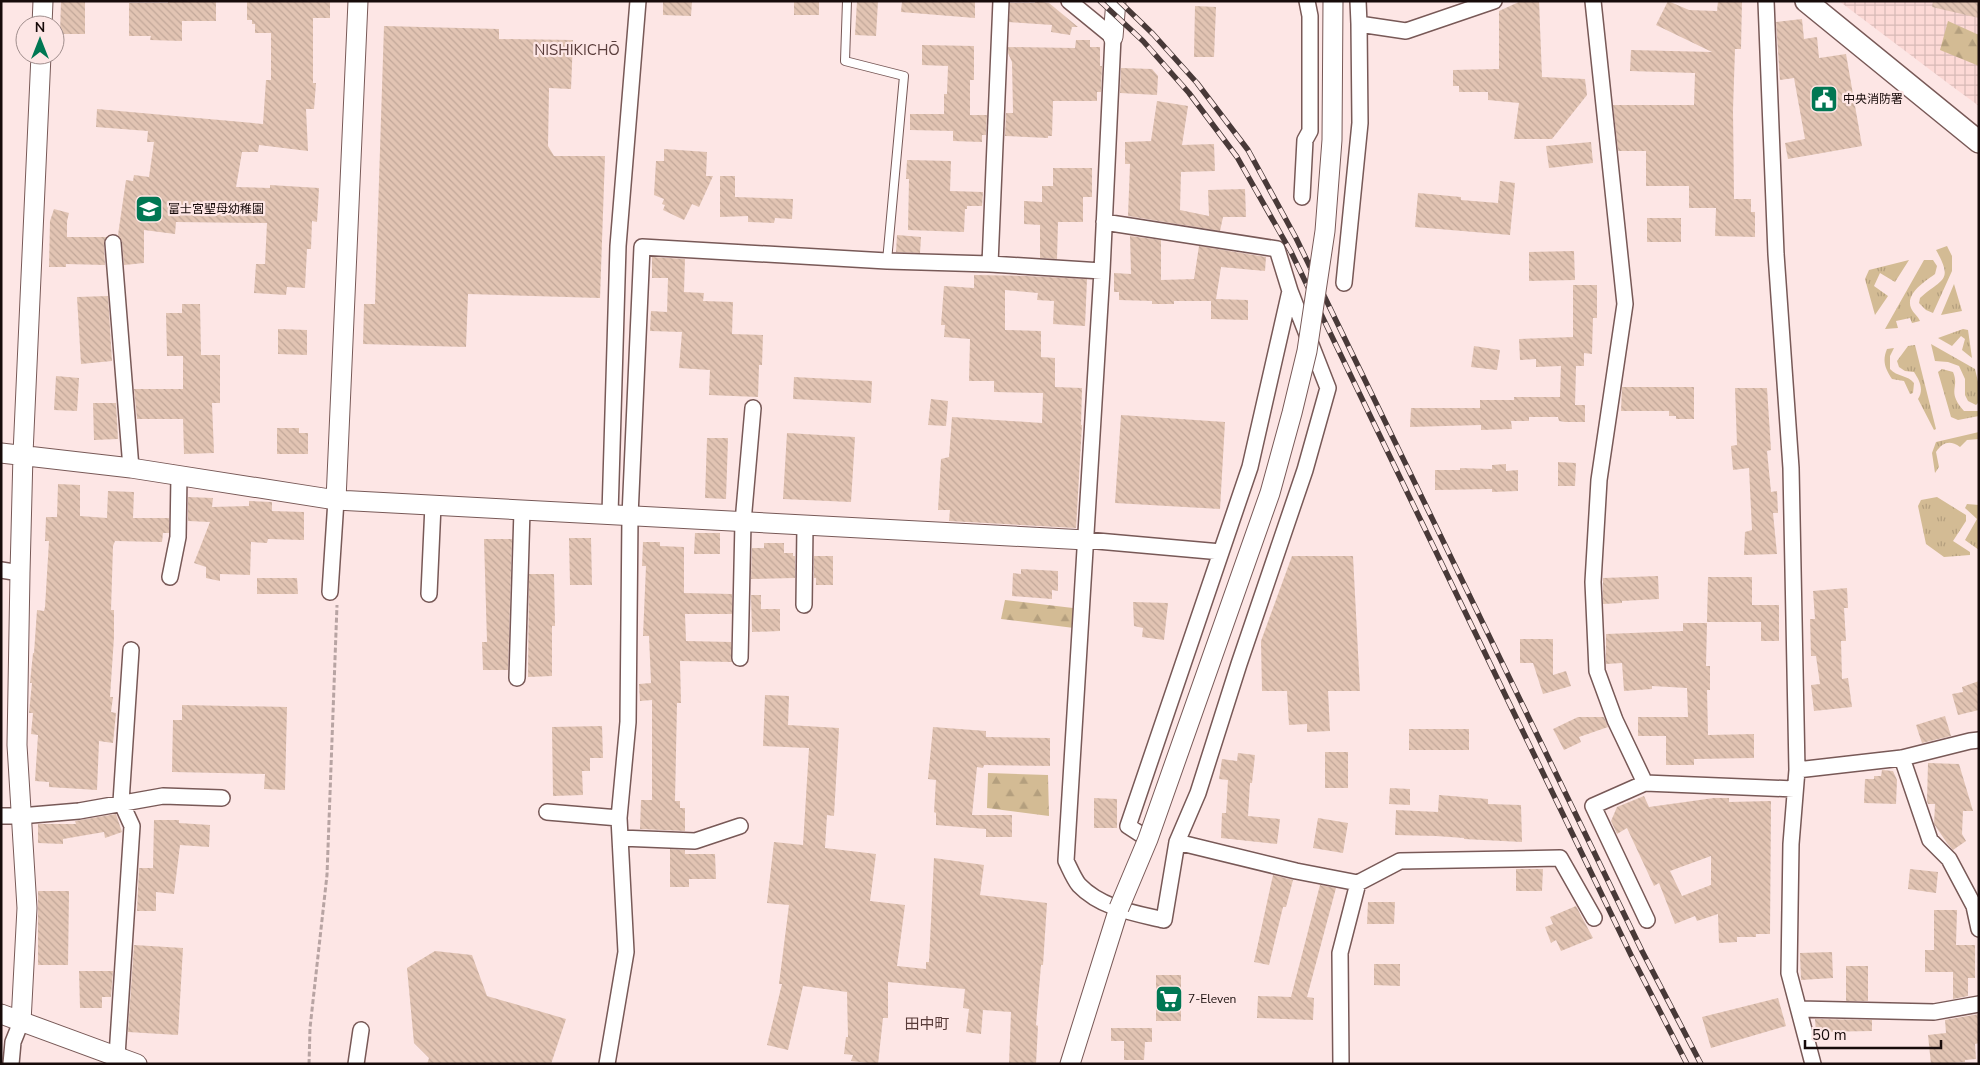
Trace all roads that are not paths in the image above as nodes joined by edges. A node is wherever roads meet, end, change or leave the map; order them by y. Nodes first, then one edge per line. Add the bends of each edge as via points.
1 (43, 1) edge
2 (358, 1) edge
3 (638, 1) edge
4 (847, 1) edge
5 (1001, 1) edge
6 (1069, 1) edge
7 (1116, 1) edge
8 (1307, 1) edge
9 (1333, 1) edge
10 (1358, 1) edge
11 (1494, 1) edge
12 (1593, 1) edge
13 (1766, 1) edge
14 (1806, 1) edge
15 (42, 15) edge
16 (1359, 24) junction
17 (1113, 37) junction
18 (41, 65) edge
19 (1979, 142) edge
20 (1302, 197) dead end
21 (1104, 222) junction
22 (113, 243) dead end
23 (886, 261) junction
24 (990, 264) junction
25 (1102, 271) junction
26 (1344, 283) dead end
27 (1290, 291) junction
28 (753, 408) dead end
29 (1, 452) edge
30 (23, 454) junction
31 (131, 468) junction
32 (180, 476) junction
33 (336, 500) junction
34 (433, 505) junction
35 (522, 510) junction
36 (610, 514) junction
37 (630, 516) junction
38 (743, 522) junction
39 (805, 525) junction
40 (1086, 540) junction
41 (1221, 552) junction
42 (1, 570) edge
43 (20, 573) junction
44 (170, 577) dead end
45 (429, 594) dead end
46 (334, 595) road end
47 (804, 605) dead end
48 (131, 650) dead end
49 (740, 658) dead end
50 (517, 678) dead end
51 (1979, 740) edge
52 (1902, 758) junction
53 (1797, 770) junction
54 (1645, 783) junction
55 (1794, 790) junction
56 (222, 798) dead end
57 (121, 802) junction
58 (546, 812) dead end
59 (1, 816) edge
60 (20, 816) junction
61 (619, 818) junction
62 (740, 826) dead end
63 (620, 838) junction
64 (1148, 839) junction
65 (1177, 842) junction
66 (1358, 883) junction
67 (1119, 908) junction
68 (1594, 918) dead end
69 (1647, 920) dead end
70 (1979, 928) edge
71 (1979, 1004) edge
72 (1799, 1009) junction
73 (1, 1014) edge
74 (21, 1022) junction
75 (360, 1030) dead end
76 (117, 1056) junction
77 (11, 1064) edge
78 (136, 1064) edge
79 (356, 1064) edge
80 (607, 1064) edge
81 (1070, 1064) edge
82 (1341, 1064) edge
83 (1813, 1064) edge

1 - 15 street
2 - 33 street
3 - 36 street via 618,246
4 - 23 lane via 845,61 904,76
5 - 24 street
6 - 17 street
7 - 17 street
8 - 20 street via 1310,16 1310,131 1305,140
9 - 64 street, bridge via 1332,140 1325,231 1307,351 1270,493
10 - 16 street
11 - 16 street via 1406,31
12 - 54 street via 1625,304 1599,480 1592,582 1596,670
13 - 53 street via 1776,254 1791,468
14 - 19 main road
16 - 26 street via 1360,123
17 - 21 street
18 - 30 street
21 - 25 street
21 - 27 street via 1277,249
22 - 31 street
23 - 24 street
23 - 37 street via 642,247
24 - 25 street
25 - 40 street
27 - 41 street via 1250,468
27 - 65 street via 1328,388 1305,470 1198,793
28 - 38 street
29 - 30 street
30 - 31 street
30 - 43 street
31 - 32 street
32 - 33 street
32 - 44 street via 178,537
33 - 34 street
33 - 46 street
34 - 35 street
34 - 45 street
35 - 36 street
35 - 50 street
36 - 37 street
37 - 38 street
37 - 61 street via 628,722
38 - 39 street
38 - 49 street
39 - 40 street
39 - 47 street
40 - 41 street
40 - 67 street via 1066,862 1078,884 1090,895
41 - 64 street via 1128,826
42 - 43 street
43 - 60 street via 17,745
48 - 57 street
51 - 52 street
52 - 53 street
52 - 70 street via 1930,840 1949,859 1974,906
53 - 55 street
54 - 55 street
54 - 69 street via 1593,806
55 - 72 street via 1789,972
56 - 57 street via 163,796
57 - 60 street via 79,811
57 - 76 street via 132,826
58 - 61 street
59 - 60 street
60 - 74 street via 27,908
61 - 63 street
62 - 63 street via 695,841
63 - 80 street via 626,952
64 - 67 street, bridge
65 - 66 street via 1296,872
65 - 67 street via 1164,920
66 - 68 street via 1400,861 1560,858
66 - 82 street via 1340,954
67 - 81 street
71 - 72 street via 1934,1012
72 - 83 street
73 - 74 street
74 - 76 street
74 - 77 street via 13,1042
75 - 79 street
76 - 78 street

